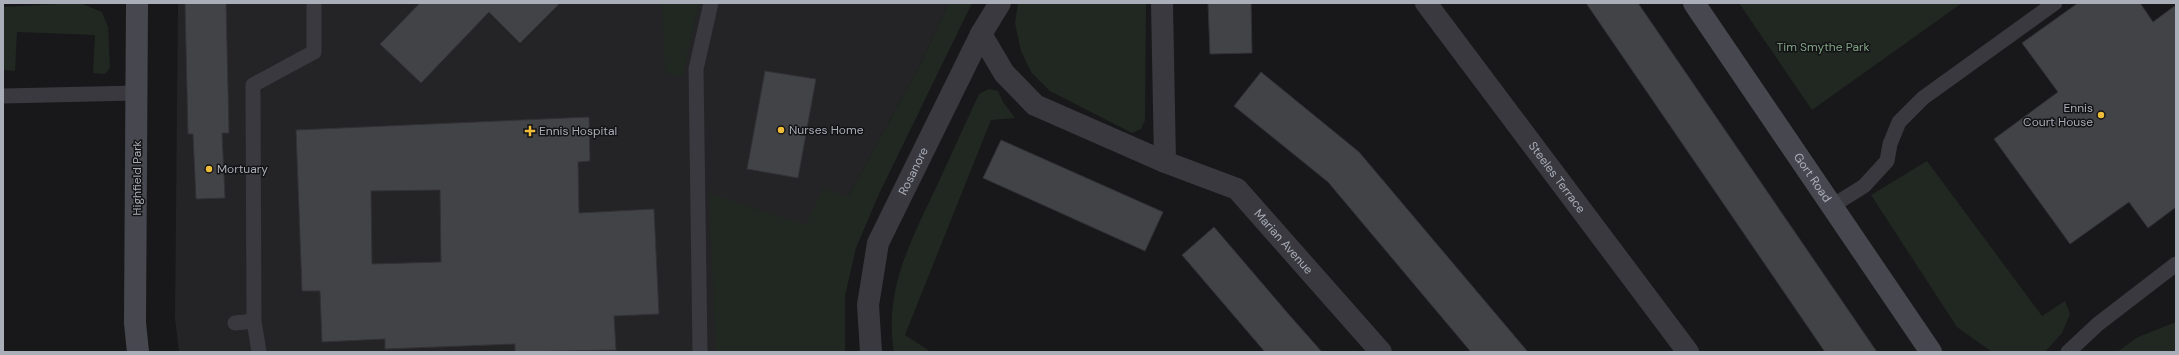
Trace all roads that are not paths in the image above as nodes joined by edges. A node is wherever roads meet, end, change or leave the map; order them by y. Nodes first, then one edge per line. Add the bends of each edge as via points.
1 (137, 3) edge
2 (314, 3) edge
3 (711, 3) edge
4 (1000, 3) edge
5 (1162, 3) edge
6 (1426, 3) edge
7 (1694, 3) edge
8 (2055, 3) edge
9 (981, 34) junction
10 (137, 93) junction
11 (3, 96) edge
12 (1164, 162) junction
13 (1832, 206) junction
14 (2176, 264) edge
15 (254, 321) junction
16 (235, 323) dead end
17 (138, 352) edge
18 (259, 352) edge
19 (700, 352) edge
20 (871, 352) edge
21 (1381, 352) edge
22 (1688, 352) edge
23 (1931, 352) edge
24 (2068, 352) edge

1 - 10 main road, Highfield Park
2 - 15 lane via 314,52 253,85
3 - 19 lane via 696,69
4 - 9 street, Rosanore
5 - 12 street
6 - 22 street, Steeles Terrace
7 - 13 main road, Gort Road
8 - 13 lane via 1923,98 1899,122 1890,144 1887,162 1864,186
9 - 12 street, Marian Avenue via 1004,73 1035,104
9 - 20 street, Rosanore via 878,243 868,305
10 - 11 lane
10 - 17 main road, Highfield Park via 135,323
12 - 21 street, Marian Avenue via 1237,189
13 - 23 main road, Gort Road
14 - 24 lane via 2098,324
15 - 16 lane
15 - 18 lane

